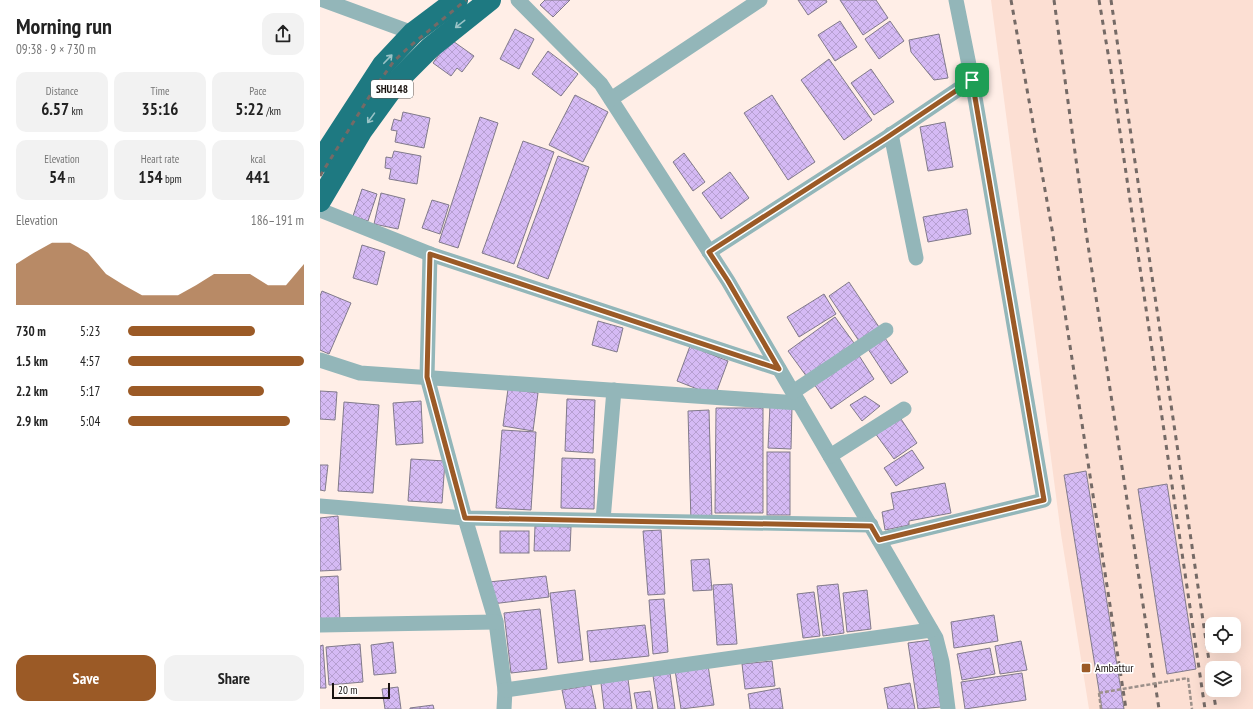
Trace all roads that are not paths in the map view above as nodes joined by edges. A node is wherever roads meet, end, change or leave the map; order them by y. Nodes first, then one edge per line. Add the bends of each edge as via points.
1 (323, 0) edge
2 (457, 0) edge
3 (490, 0) edge
4 (518, 0) edge
5 (760, 0) edge
6 (956, 0) edge
7 (413, 32) junction
8 (972, 80) junction
9 (611, 99) junction
10 (891, 134) junction
11 (320, 162) edge
12 (320, 201) edge
13 (320, 210) edge
14 (709, 252) junction
15 (430, 254) junction
16 (916, 258) dead end
17 (886, 330) dead end
18 (320, 360) edge
19 (779, 369) junction
20 (427, 377) junction
21 (614, 390) junction
22 (796, 398) junction
23 (904, 409) dead end
24 (830, 456) junction
25 (320, 506) edge
26 (465, 518) junction
27 (603, 520) junction
28 (871, 526) junction
29 (879, 540) junction
30 (496, 622) junction
31 (320, 625) edge
32 (931, 630) junction
33 (505, 690) junction
34 (504, 709) edge
35 (948, 709) edge

1 - 7 street
2 - 7 highway, SHU148
3 -> 12 highway, SHU148 via 430,48 399,79 362,130
4 - 9 street via 601,84
5 - 9 street
6 - 8 street
11 -> 7 highway, SHU148 via 383,65
8 - 10 street
8 - 29 street via 1044,500
9 - 14 street
10 - 14 street
10 - 16 street
13 - 15 street
14 - 19 street
15 - 19 street
15 - 20 street
17 - 22 street
18 - 20 street via 360,372
19 - 22 street
20 - 21 street
20 - 26 street
21 - 22 street
21 - 27 street
22 - 24 street
23 - 24 street
24 - 28 street
25 - 26 street
26 - 27 street
26 - 30 street
27 - 28 street
28 - 29 street
29 - 32 street
30 - 31 street
30 - 33 street
32 - 33 street
32 - 35 street via 936,638 942,662
33 - 34 street

